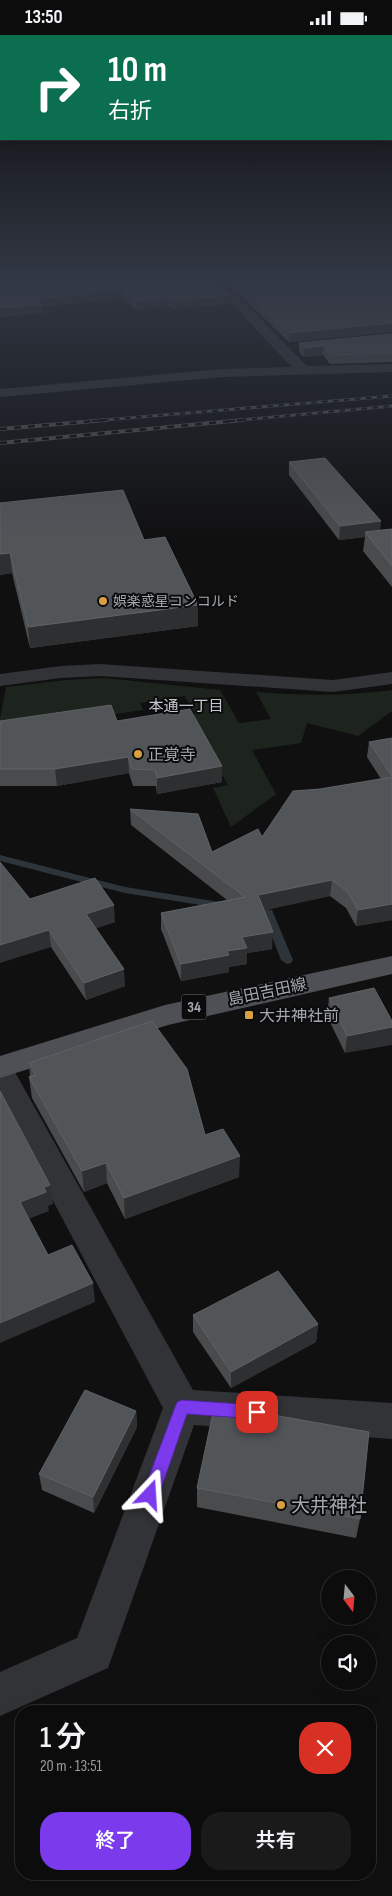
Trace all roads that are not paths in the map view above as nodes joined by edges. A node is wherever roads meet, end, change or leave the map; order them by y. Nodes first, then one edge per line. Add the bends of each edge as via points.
1 (299, 366) edge
2 (392, 368) edge
3 (303, 370) junction
4 (0, 393) edge
5 (392, 679) edge
6 (0, 680) edge
7 (392, 965) edge
8 (0, 1067) edge
9 (0, 1073) edge
10 (182, 1407) junction
11 (392, 1421) edge
12 (0, 1694) edge

1 - 3 street
2 - 3 street
3 - 4 street via 222,373
5 - 6 street via 333,687 100,670
7 - 8 main road, 島田吉田線 / 34 via 165,1015
9 - 10 street
10 - 11 street
10 - 12 street via 93,1653

